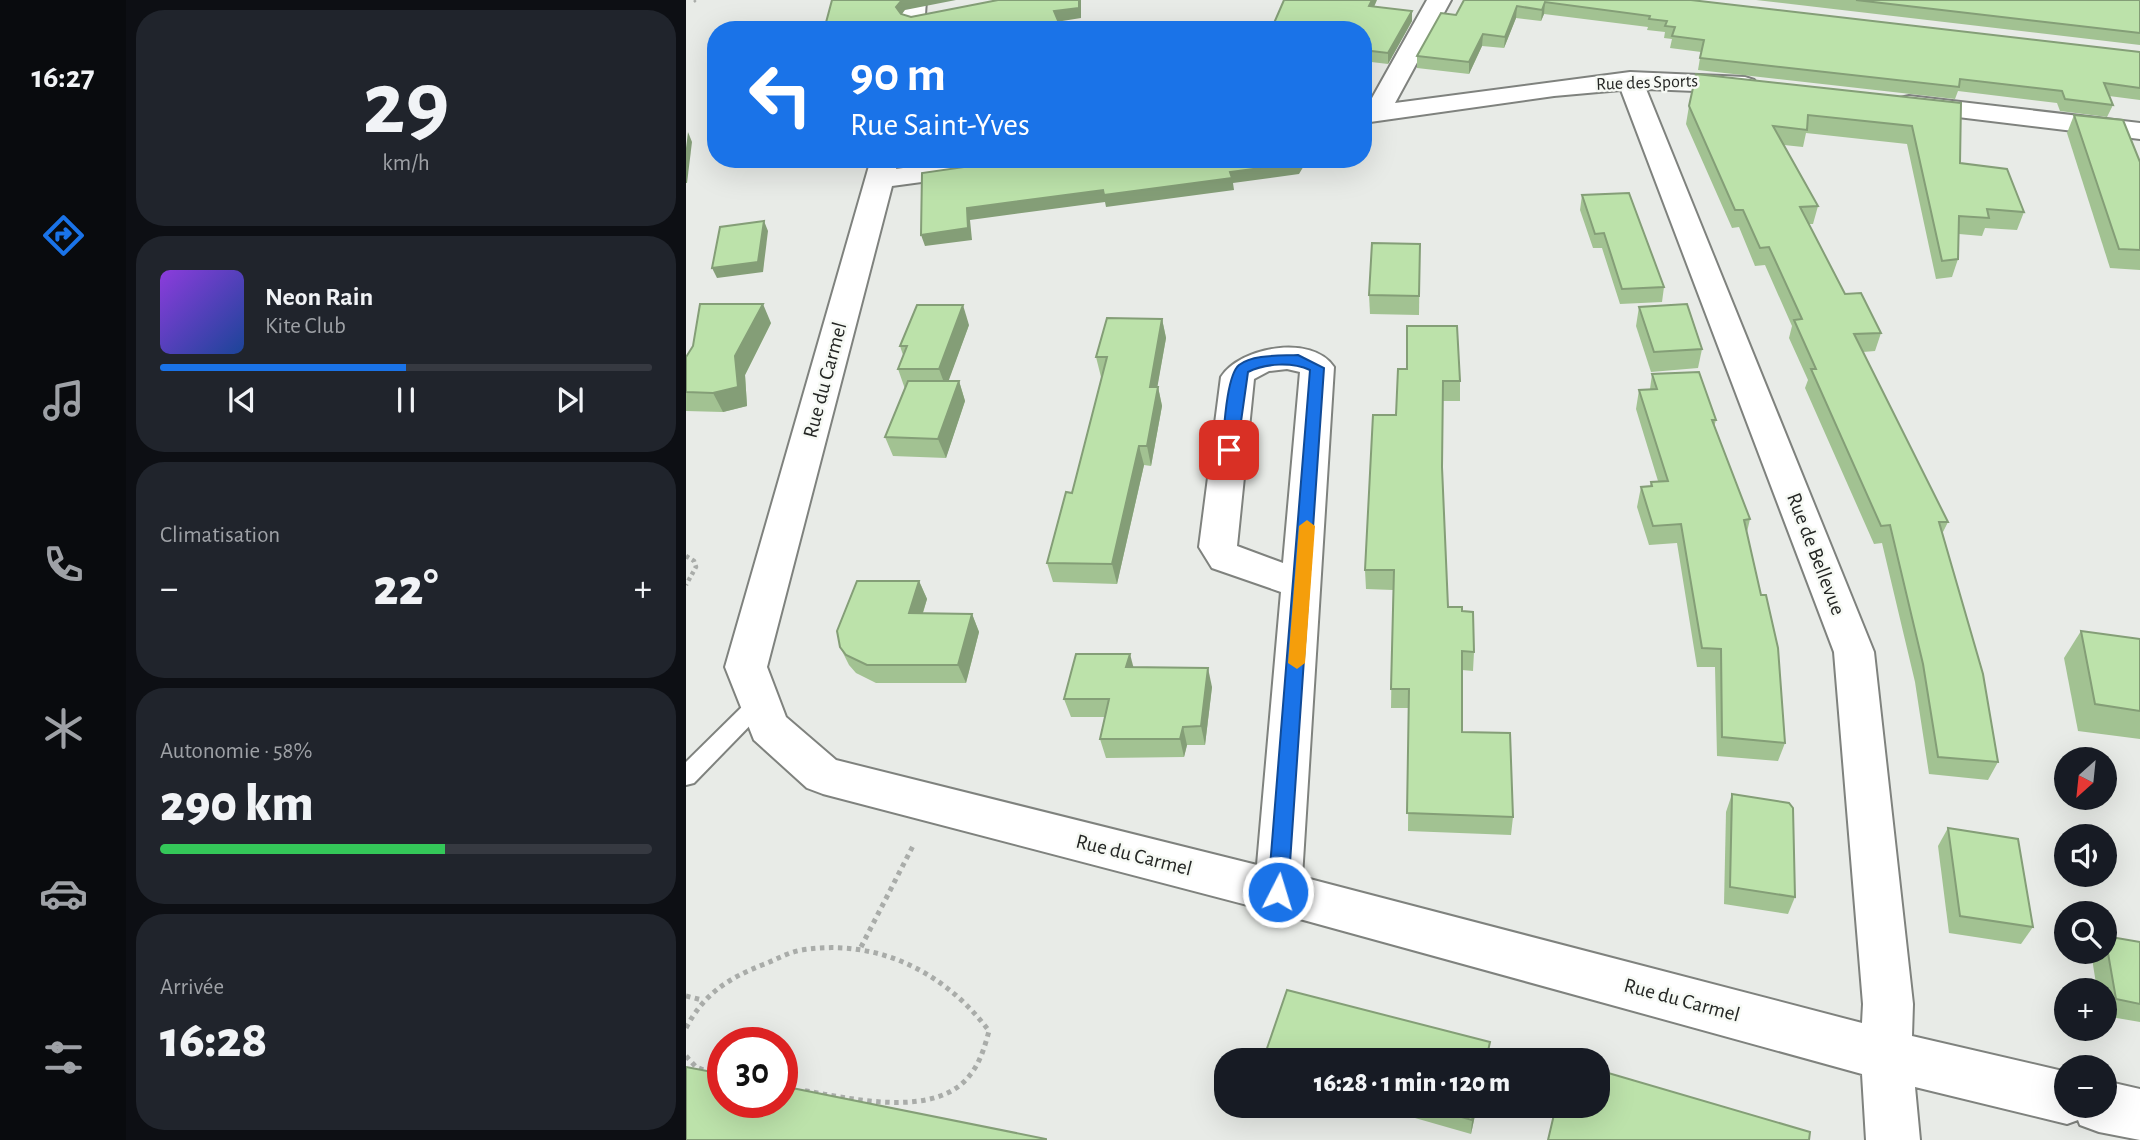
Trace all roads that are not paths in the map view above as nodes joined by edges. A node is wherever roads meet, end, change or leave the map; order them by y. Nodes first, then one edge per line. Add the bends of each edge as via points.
1 (1439, 0) edge
2 (940, 13) edge
3 (913, 16) edge
4 (1630, 80) junction
5 (1764, 87) edge
6 (1888, 101) edge
7 (1372, 111) edge
8 (1372, 114) edge
9 (2140, 131) edge
10 (883, 169) edge
11 (1303, 585) junction
12 (759, 703) junction
13 (686, 776) edge
14 (1278, 892) junction
15 (1886, 1055) junction
16 (2054, 1095) edge
17 (2117, 1110) edge
18 (2140, 1116) edge
19 (1893, 1140) edge

1 - 7 street
2 - 3 street
4 - 5 street, Rue des Sports via 1710,80
4 - 8 street, Rue des Sports
4 - 15 street, Rue de Bellevue via 1854,652 1888,1004
6 - 9 street
10 - 12 street, Rue du Carmel via 746,667
11 - 11 street via 1317,368 1298,359 1253,364 1238,377 1218,547 1225,558
11 - 14 street
12 - 13 lane
12 - 14 street, Rue du Carmel via 769,729 823,775
14 - 15 street, Rue du Carmel
15 - 16 street, Rue du Carmel
15 - 19 street, Rue de Bellevue
17 - 18 street

